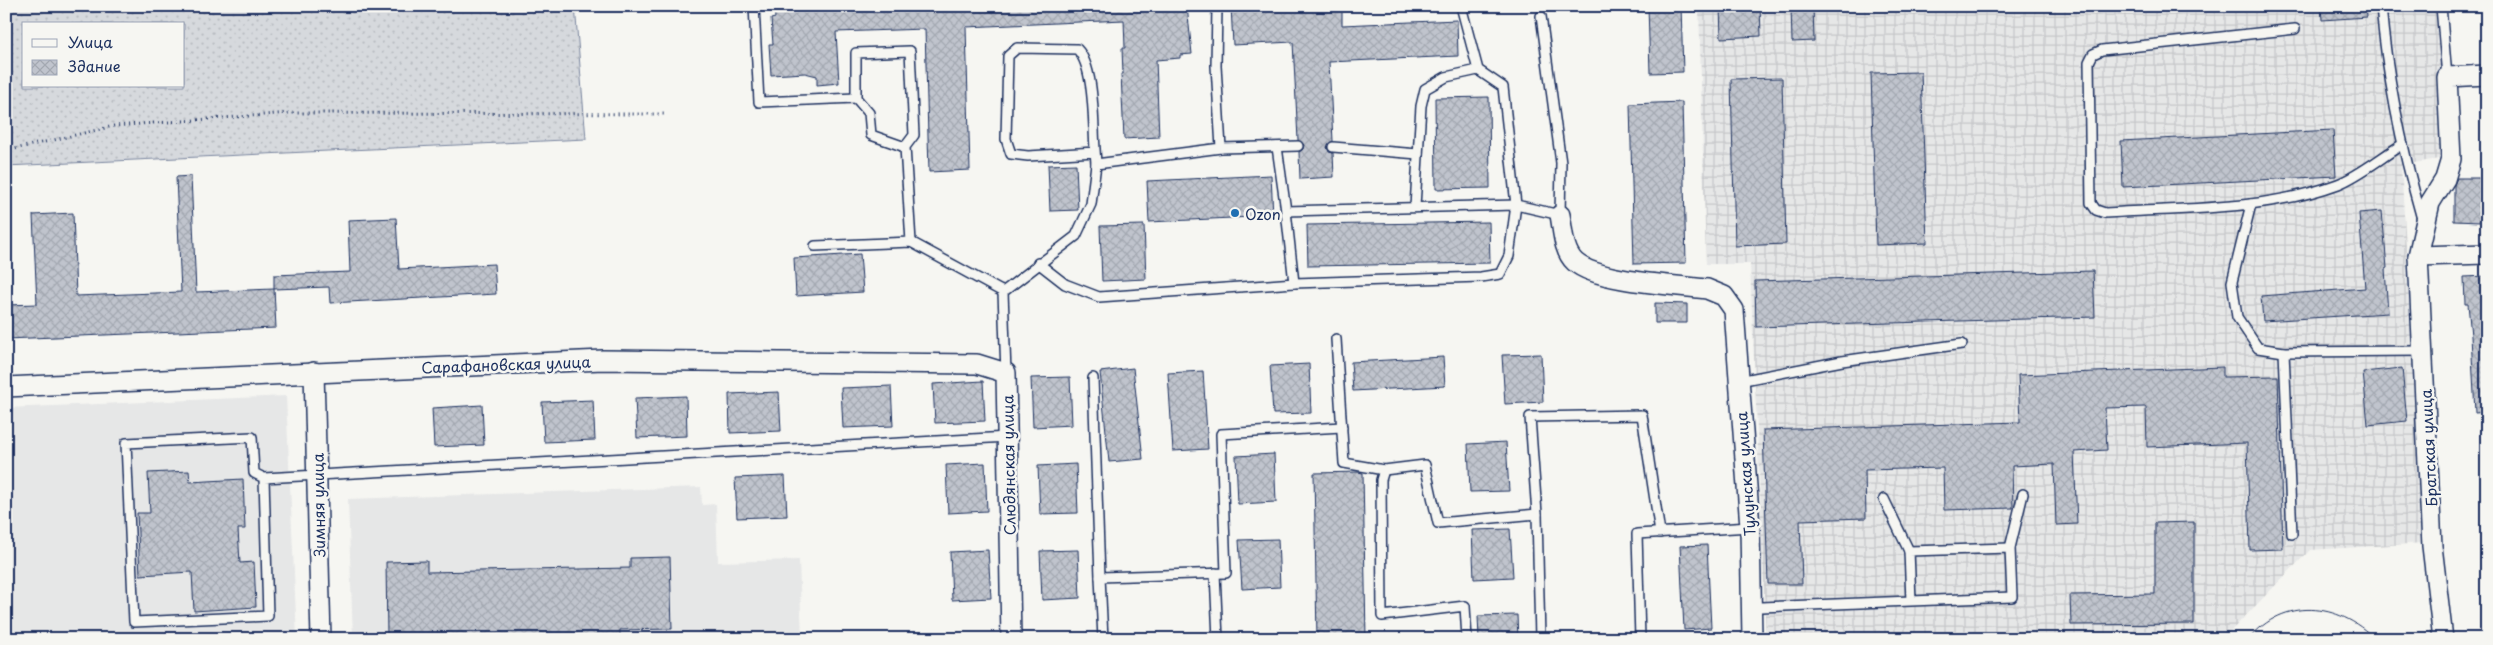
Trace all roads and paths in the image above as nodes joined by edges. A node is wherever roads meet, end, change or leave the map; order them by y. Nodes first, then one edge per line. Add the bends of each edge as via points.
1 (754, 6) edge
2 (1218, 6) edge
3 (1461, 6) edge
4 (2381, 6) edge
5 (2441, 6) edge
6 (1541, 16) dead end
7 (2295, 29) dead end
8 (1478, 70) junction
9 (2487, 75) edge
10 (2447, 77) junction
11 (856, 98) junction
12 (665, 114) dead end
13 (2402, 144) junction
14 (1298, 146) dead end
15 (904, 147) junction
16 (1277, 147) junction
17 (1333, 147) dead end
18 (1221, 148) junction
19 (6, 151) edge
20 (1095, 152) junction
21 (1418, 154) junction
22 (1096, 164) junction
23 (2251, 204) junction
24 (1516, 205) junction
25 (1415, 207) junction
26 (1286, 211) junction
27 (1560, 215) junction
28 (2424, 226) junction
29 (911, 242) junction
30 (815, 246) dead end
31 (2487, 254) edge
32 (2418, 256) junction
33 (1038, 264) junction
34 (1294, 283) junction
35 (1003, 292) junction
36 (1336, 339) dead end
37 (1962, 344) dead end
38 (2423, 351) junction
39 (2284, 352) junction
40 (314, 372) junction
41 (1006, 372) junction
42 (1093, 378) dead end
43 (1739, 381) junction
44 (6, 387) edge
45 (1342, 427) junction
46 (1008, 437) junction
47 (1384, 470) junction
48 (317, 474) junction
49 (264, 478) junction
50 (2023, 494) dead end
51 (1884, 499) dead end
52 (1537, 514) junction
53 (1750, 527) junction
54 (1660, 533) junction
55 (2292, 534) dead end
56 (2010, 548) junction
57 (1909, 551) junction
58 (1215, 573) junction
59 (1100, 578) junction
60 (1911, 601) junction
61 (1752, 608) junction
62 (321, 639) edge
63 (1011, 639) edge
64 (1103, 639) edge
65 (1218, 639) edge
66 (1467, 639) edge
67 (1540, 639) edge
68 (1640, 639) edge
69 (1752, 639) edge
70 (2443, 639) edge

1 - 11 lane via 759,102
2 - 18 lane via 1216,66
3 - 8 lane
4 - 13 lane via 2385,53
5 - 10 lane
6 - 27 lane via 1561,163
7 - 23 lane via 2102,50 2093,54 2089,62 2092,203 2096,210 2105,213
8 - 21 lane via 1446,77 1426,90 1421,106
8 - 24 lane via 1503,86
9 - 10 street
10 - 28 street, Братская улица via 2451,159 2445,179 2430,203
11 - 15 lane via 869,113 871,135
11 - 15 lane via 856,53 910,51 914,134
12 - 19 path via 290,113 114,126
13 - 23 lane via 2340,183 2296,197
13 - 28 lane
14 - 16 lane
15 - 29 lane
16 - 18 lane
16 - 26 lane
17 - 21 lane
18 - 22 lane
20 - 20 lane via 1084,56 1077,49 1017,48 1008,56 1006,140 1011,154
20 - 22 lane
21 - 25 lane
22 - 33 lane via 1091,204 1076,236
23 - 39 lane via 2232,282 2237,317 2258,348
24 - 25 lane
24 - 27 lane
24 - 34 lane via 1509,256 1500,274
25 - 26 lane
26 - 34 lane
27 - 43 street, Тулунская улица via 1566,246 1575,261 1594,273 1708,289 1724,296 1734,310
28 - 32 street, Братская улица
29 - 30 lane
29 - 35 lane
31 - 32 street
32 - 38 street, Братская улица
33 - 34 lane via 1065,284 1099,297
33 - 35 lane
35 - 41 lane, Слюдянская улица
36 - 45 lane
37 - 43 lane via 1842,361
38 - 39 lane
38 - 70 street, Братская улица via 2432,546
39 - 55 lane
40 - 41 street, Сарафановская улица via 603,360 977,364
40 - 44 street, Сарафановская улица
40 - 48 street, Зимняя улица
41 - 46 street, Слюдянская улица
42 - 59 lane
43 - 53 street, Тулунская улица
45 - 47 lane via 1344,463
45 - 58 lane via 1222,434 1226,572
46 - 48 lane via 607,461
46 - 63 street, Слюдянская улица
47 - 52 lane via 1425,466 1438,523
47 - 66 lane via 1381,480 1382,616 1465,606
48 - 49 lane
48 - 62 street, Зимняя улица
49 - 49 lane via 268,616 134,622 126,443 252,437 254,472
50 - 56 lane
51 - 57 lane
52 - 54 lane via 1530,417 1642,415
52 - 67 lane
53 - 54 lane
53 - 61 street, Тулунская улица
54 - 68 lane via 1637,534
56 - 57 lane
56 - 60 lane via 2012,597
57 - 60 lane
58 - 59 lane
58 - 65 lane
59 - 64 lane
60 - 61 lane
61 - 69 street, Тулунская улица

